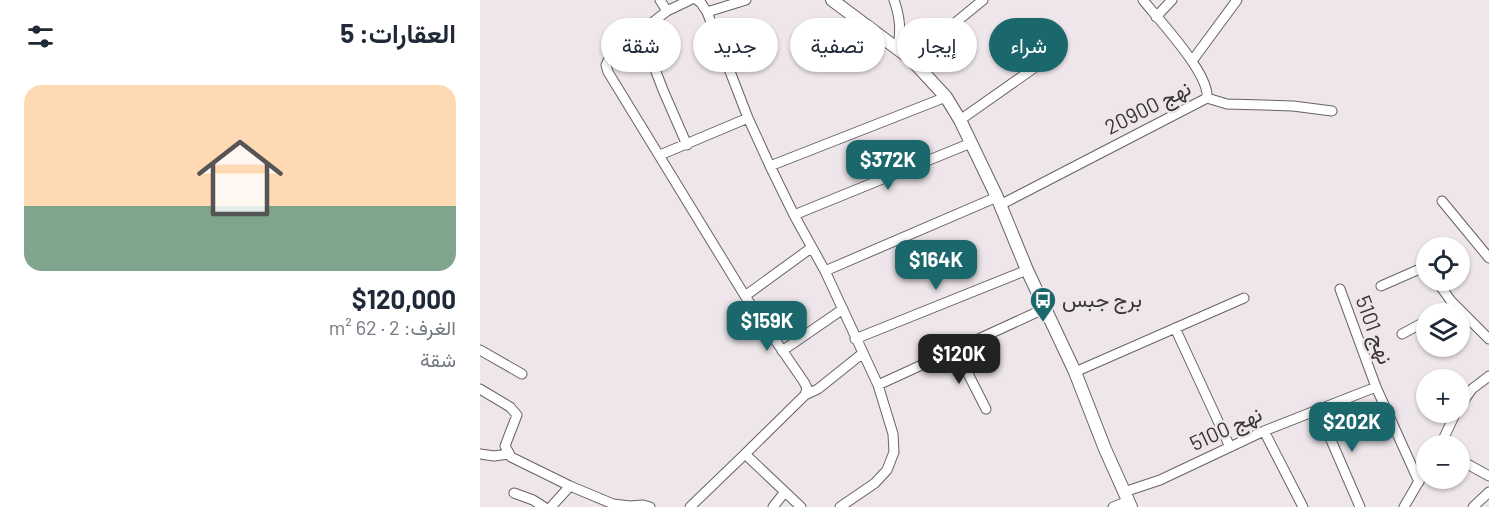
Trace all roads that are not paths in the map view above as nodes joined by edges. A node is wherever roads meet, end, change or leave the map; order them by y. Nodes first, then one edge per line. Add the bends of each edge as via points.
1 (660, 0) edge
2 (690, 0) edge
3 (697, 0) edge
4 (746, 0) edge
5 (832, 0) edge
6 (894, 0) edge
7 (983, 0) edge
8 (1143, 0) edge
9 (1172, 0) edge
10 (1237, 0) edge
11 (667, 11) junction
12 (707, 12) junction
13 (1156, 17) junction
14 (658, 18) edge
15 (899, 18) edge
16 (961, 18) edge
17 (897, 48) edge
18 (1192, 61) junction
19 (608, 72) edge
20 (656, 72) edge
21 (923, 72) edge
22 (1028, 72) edge
23 (946, 98) junction
24 (1207, 98) junction
25 (1332, 111) dead end
26 (748, 118) junction
27 (960, 120) junction
28 (971, 143) junction
29 (687, 145) junction
30 (660, 155) junction
31 (770, 166) junction
32 (999, 201) junction
33 (1442, 201) dead end
34 (794, 215) junction
35 (811, 248) junction
36 (1489, 258) edge
37 (1027, 270) junction
38 (825, 271) junction
39 (1416, 271) edge
40 (1383, 285) dead end
41 (1340, 289) dead end
42 (1444, 291) edge
43 (745, 296) junction
44 (1244, 298) dead end
45 (1454, 303) edge
46 (1046, 308) junction
47 (843, 309) junction
48 (1470, 320) edge
49 (1416, 326) edge
50 (1175, 328) junction
51 (1402, 334) dead end
52 (855, 339) junction
53 (1489, 339) edge
54 (480, 350) edge
55 (956, 350) junction
56 (782, 351) junction
57 (863, 353) junction
58 (1075, 372) junction
59 (522, 375) dead end
60 (1489, 375) edge
61 (879, 385) junction
62 (1376, 387) junction
63 (480, 389) edge
64 (1470, 391) edge
65 (805, 395) junction
66 (986, 409) dead end
67 (1318, 410) junction
68 (1264, 431) junction
69 (1230, 447) junction
70 (480, 454) edge
71 (508, 454) junction
72 (745, 454) junction
73 (1470, 466) edge
74 (1416, 475) edge
75 (1489, 476) edge
76 (570, 486) junction
77 (1416, 487) edge
78 (1489, 492) edge
79 (784, 493) junction
80 (514, 494) dead end
81 (1128, 500) edge
82 (544, 507) edge
83 (551, 507) edge
84 (650, 507) edge
85 (690, 507) edge
86 (773, 507) edge
87 (801, 507) edge
88 (840, 507) edge
89 (1113, 507) edge
90 (1303, 507) edge
91 (1360, 507) edge
92 (1404, 507) edge
93 (1473, 507) edge

1 - 11 street
2 - 11 street
3 - 12 street
4 - 12 street
5 - 17 main road
6 - 15 street
7 - 16 street
8 - 13 street, نهج 20900
9 - 13 street
10 - 18 street
11 - 14 street
12 - 26 street
13 - 18 street, نهج 20900
18 - 24 street, نهج 20900 via 1201,74
19 - 30 street
20 - 29 street
21 - 23 main road
22 - 27 street
23 - 27 main road
23 - 31 street
24 - 25 street via 1227,104
24 - 32 street, نهج 20900
26 - 29 street
26 - 31 street
27 - 28 main road
28 - 32 main road
28 - 34 street
29 - 30 street
30 - 43 street
31 - 34 street
32 - 37 main road
32 - 38 street, نهج 20900
33 - 36 street
34 - 35 street
35 - 38 street
35 - 43 street
37 - 46 main road
37 - 52 street
38 - 47 street
39 - 40 street
41 - 62 street, نهج 5101
42 - 45 street
43 - 56 street
44 - 50 street
46 - 55 street
46 - 58 main road
47 - 52 street
47 - 56 street
48 - 53 street
49 - 51 street
50 - 58 street
50 - 69 street
52 - 57 street
54 - 59 street
55 - 61 street
55 - 66 street
56 - 65 street via 804,382
57 - 61 street
57 - 65 street
58 - 81 main road
60 - 64 street
61 - 88 street via 894,452 887,470 875,483
62 - 67 street, نهج 5100
62 - 74 street, نهج 5101
63 - 71 street via 510,407 516,416 505,446
65 - 72 street
67 - 68 street, نهج 5100
67 - 91 street
68 - 69 street, نهج 5100
68 - 90 street
69 - 81 street, نهج 5100
70 - 71 street
71 - 76 street
72 - 79 street
72 - 85 street
73 - 75 street
76 - 83 street
76 - 84 street via 613,504
77 - 92 street
78 - 93 street
79 - 86 street
79 - 87 street
80 - 82 street
81 - 89 street, نهج 5100

